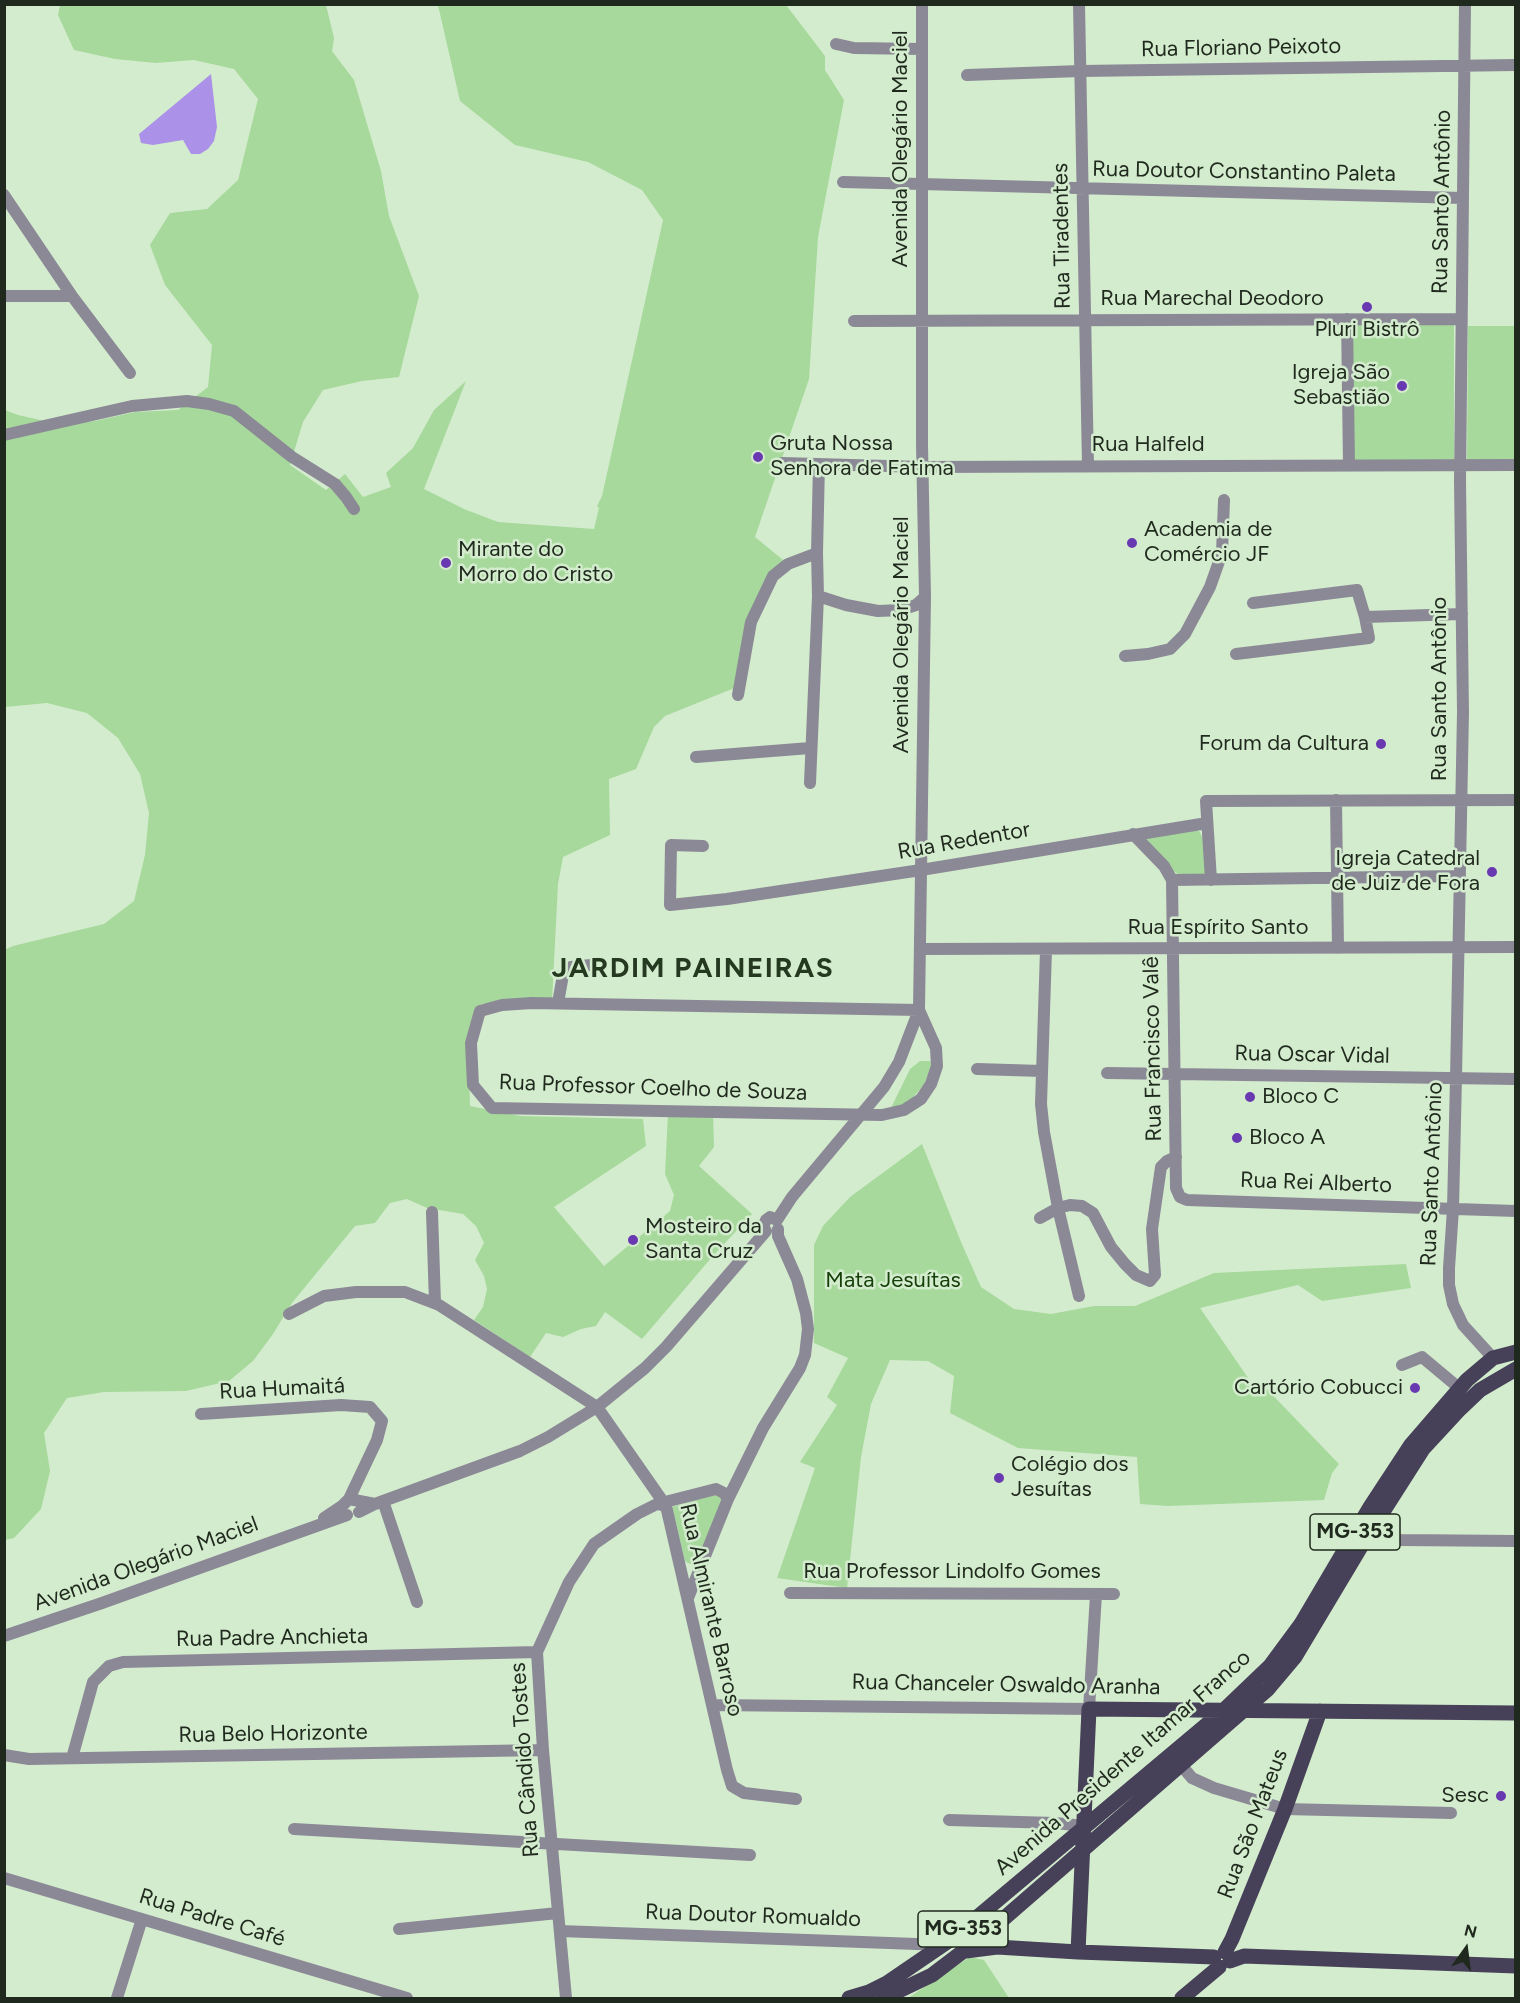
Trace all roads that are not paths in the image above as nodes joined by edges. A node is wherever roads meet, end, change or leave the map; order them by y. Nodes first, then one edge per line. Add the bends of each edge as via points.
1 (922, 4) edge
2 (1079, 4) edge
3 (1465, 4) edge
4 (836, 44) dead end
5 (922, 49) junction
6 (1515, 65) edge
7 (1464, 66) junction
8 (1080, 71) junction
9 (967, 75) dead end
10 (843, 182) dead end
11 (922, 185) junction
12 (1082, 189) junction
13 (4, 195) edge
14 (1463, 198) junction
15 (4, 296) edge
16 (72, 296) junction
17 (1347, 319) junction
18 (1461, 319) junction
19 (921, 320) junction
20 (854, 321) dead end
21 (1085, 321) junction
22 (130, 373) dead end
23 (4, 435) edge
24 (782, 463) dead end
25 (819, 464) junction
26 (1349, 465) junction
27 (1460, 465) junction
28 (1515, 465) edge
29 (1088, 466) junction
30 (922, 467) junction
31 (1224, 500) dead end
32 (354, 509) dead end
33 (817, 553) junction
34 (818, 596) junction
35 (925, 597) junction
36 (1254, 603) dead end
37 (1462, 614) junction
38 (1365, 617) junction
39 (1236, 654) dead end
40 (1125, 656) dead end
41 (738, 695) dead end
42 (810, 748) junction
43 (696, 757) dead end
44 (810, 783) dead end
45 (1336, 800) junction
46 (1461, 800) junction
47 (1515, 800) edge
48 (1207, 823) junction
49 (1133, 834) junction
50 (704, 846) dead end
51 (921, 870) junction
52 (1459, 876) junction
53 (1339, 879) junction
54 (1172, 880) junction
55 (1211, 880) junction
56 (1458, 947) junction
57 (1515, 947) edge
58 (1338, 948) junction
59 (920, 949) junction
60 (1173, 949) junction
61 (1046, 950) junction
62 (591, 965) dead end
63 (558, 1003) junction
64 (919, 1010) junction
65 (977, 1069) dead end
66 (1042, 1071) junction
67 (1107, 1073) dead end
68 (1175, 1074) junction
69 (1456, 1078) junction
70 (1515, 1079) edge
71 (860, 1114) junction
72 (1176, 1157) junction
73 (1187, 1200) joint
74 (1058, 1208) junction
75 (1453, 1209) junction
76 (1515, 1211) edge
77 (432, 1212) dead end
78 (1040, 1218) dead end
79 (774, 1226) junction
80 (1079, 1296) dead end
81 (435, 1303) junction
82 (289, 1314) dead end
83 (1515, 1352) edge
84 (1493, 1358) junction
85 (1402, 1365) dead end
86 (1515, 1369) edge
87 (1459, 1388) junction
88 (597, 1407) junction
89 (201, 1414) dead end
90 (1442, 1427) junction
91 (728, 1499) junction
92 (379, 1502) junction
93 (666, 1504) junction
94 (351, 1507) junction
95 (1375, 1524) junction
96 (1515, 1541) edge
97 (681, 1563) junction
98 (701, 1565) junction
99 (790, 1593) dead end
100 (1096, 1594) junction
101 (1114, 1594) dead end
102 (687, 1599) junction
103 (417, 1602) dead end
104 (4, 1636) edge
105 (537, 1652) junction
106 (712, 1705) junction
107 (1089, 1709) junction
108 (1224, 1710) junction
109 (1244, 1710) junction
110 (1320, 1711) junction
111 (1515, 1713) edge
112 (543, 1750) junction
113 (4, 1755) edge
114 (72, 1758) junction
115 (1181, 1765) junction
116 (796, 1799) dead end
117 (1285, 1809) junction
118 (1451, 1813) dead end
119 (949, 1820) dead end
120 (1055, 1823) junction
121 (1083, 1826) junction
122 (294, 1829) dead end
123 (552, 1843) junction
124 (1065, 1844) junction
125 (1082, 1851) junction
126 (750, 1855) dead end
127 (4, 1878) edge
128 (558, 1913) junction
129 (142, 1919) junction
130 (399, 1929) dead end
131 (560, 1931) junction
132 (986, 1934) junction
133 (944, 1945) junction
134 (997, 1947) junction
135 (963, 1952) junction
136 (1078, 1952) junction
137 (1227, 1955) junction
138 (1515, 1966) edge
139 (117, 1998) edge
140 (407, 1998) edge
141 (566, 1998) edge
142 (849, 1998) edge
143 (886, 1998) edge
144 (1182, 1998) edge

1 - 5 street, Avenida Olegário Maciel
2 - 8 street, Rua Tiradentes
3 - 7 street, Rua Santo Antônio
4 - 5 street
5 - 11 street, Avenida Olegário Maciel
6 - 7 street, Rua Floriano Peixoto
7 - 8 street, Rua Floriano Peixoto
7 - 14 street, Rua Santo Antônio
8 - 9 street, Rua Floriano Peixoto
8 - 12 street, Rua Tiradentes
10 - 11 street, Rua Doutor Constantino Paleta
11 - 12 street, Rua Doutor Constantino Paleta
11 - 19 street, Avenida Olegário Maciel
12 - 14 street, Rua Doutor Constantino Paleta
12 - 21 street, Rua Tiradentes
13 - 16 street
14 - 18 street, Rua Santo Antônio
15 - 16 street
16 - 22 street
17 - 18 street, Rua Marechal Deodoro
17 - 21 street, Rua Marechal Deodoro
17 - 26 street
18 - 27 street, Rua Santo Antônio
19 - 20 street, Rua Marechal Deodoro
19 - 21 street, Rua Marechal Deodoro
19 - 30 street, Avenida Olegário Maciel
21 - 29 street, Rua Tiradentes
23 - 32 street via 132,406 187,401 209,404 234,411 292,457 335,484
24 - 25 street, Rua Halfeld
25 - 30 street, Rua Halfeld
25 - 33 street
26 - 27 street, Rua Halfeld
26 - 29 street, Rua Halfeld
27 - 28 street, Rua Halfeld
27 - 37 street, Rua Santo Antônio
29 - 30 street, Rua Halfeld
30 - 35 street, Avenida Olegário Maciel
31 - 40 street via 1222,554 1185,634 1170,649
33 - 34 street
33 - 41 street via 788,564 772,576 751,622
34 - 35 street via 878,611 901,610
34 - 42 street
35 - 51 street, Avenida Olegário Maciel
36 - 38 street via 1357,590
37 - 38 street
37 - 46 street, Rua Santo Antônio
38 - 39 street via 1369,638
42 - 43 street
42 - 44 street
45 - 46 street
45 - 48 street via 1206,801
45 - 53 street
46 - 47 street
46 - 52 street, Rua Santo Antônio
48 - 49 street, Rua Redentor
48 - 55 street
49 - 51 street, Rua Redentor
49 - 54 street
50 - 51 street, Rua Redentor via 671,845 670,905
51 - 59 street, Avenida Olegário Maciel
52 - 53 street
52 - 56 street, Rua Santo Antônio
53 - 55 street
53 - 58 street
54 - 55 street
54 - 60 street, Rua Francisco Valê
56 - 57 street, Rua Espírito Santo
56 - 58 street, Rua Espírito Santo
56 - 69 street, Rua Santo Antônio
58 - 60 street, Rua Espírito Santo
59 - 61 street, Rua Espírito Santo
59 - 64 street, Avenida Olegário Maciel
60 - 61 street, Rua Espírito Santo
60 - 68 street, Rua Francisco Valê
61 - 66 street
62 - 63 street via 571,967 562,975
63 - 64 street
63 - 71 street, Rua Professor Coelho de Souza via 502,1005 480,1011 471,1043 473,1085 492,1108
64 - 71 street, Avenida Olegário Maciel via 899,1062 884,1088
64 - 71 street via 936,1048 937,1066 931,1084 921,1098 904,1110
65 - 66 street
66 - 74 street via 1044,1132
67 - 68 street, Rua Oscar Vidal
68 - 69 street, Rua Oscar Vidal
68 - 72 street, Rua Francisco Valê
69 - 70 street, Rua Oscar Vidal
69 - 75 street, Rua Santo Antônio
71 - 79 street, Avenida Olegário Maciel via 792,1197
72 - 73 street, Rua Francisco Valê via 1176,1188 1180,1197
72 - 74 street via 1161,1167 1152,1229 1155,1275 1150,1281 1125,1264 1093,1213 1082,1206
73 - 75 street, Rua Rei Alberto
74 - 78 street
74 - 80 street
75 - 76 street, Rua Rei Alberto
75 - 84 street, Rua Santo Antônio via 1449,1285 1453,1304 1463,1325
77 - 81 street
79 - 88 street, Avenida Olegário Maciel via 666,1347
79 - 91 street via 797,1279 806,1313 808,1343 800,1368 763,1428
81 - 82 street, Rua Almirante Barroso via 405,1292 356,1292 324,1296
81 - 88 street, Rua Almirante Barroso
83 - 84 main road, Avenida Presidente Itamar Franco / MG-353
84 - 87 main road, Avenida Presidente Itamar Franco / MG-353
84 - 90 main road via 1491,1370 1446,1416
85 - 87 street via 1422,1357
86 - 90 main road, Avenida Presidente Itamar Franco / MG-353 via 1480,1390
87 - 108 main road, Avenida Presidente Itamar Franco / MG-353 via 1410,1446 1288,1643
88 - 92 street, Avenida Olegário Maciel via 528,1447
88 - 93 street, Rua Almirante Barroso
89 - 94 street, Rua Humaitá via 341,1405 370,1407 382,1422
90 - 95 main road, Avenida Presidente Itamar Franco / MG-353 via 1423,1449
91 - 93 street, Rua Cândido Tostes via 716,1489
91 - 98 street
92 - 94 street, Avenida Olegário Maciel
92 - 103 street
93 - 97 street, Rua Almirante Barroso
93 - 105 street, Rua Cândido Tostes via 637,1514 594,1544 568,1582
94 - 104 street, Avenida Olegário Maciel via 302,1531
95 - 96 street via 1400,1540
95 - 109 main road, Avenida Presidente Itamar Franco / MG-353 via 1295,1657
97 - 98 street via 690,1569
97 - 102 street, Rua Almirante Barroso
98 - 102 street
99 - 100 street, Rua Professor Lindolfo Gomes
100 - 101 street, Rua Professor Lindolfo Gomes
100 - 107 street
102 - 106 street, Rua Almirante Barroso
105 - 112 street, Rua Cândido Tostes
105 - 114 street, Rua Padre Anchieta via 123,1662 109,1666 93,1682
106 - 107 street, Rua Chanceler Oswaldo Aranha
106 - 116 street, Rua Almirante Barroso via 732,1786 744,1793
107 - 108 main road, Rua Chanceler Oswaldo Aranha
107 - 121 main road
108 - 109 main road, Rua Chanceler Oswaldo Aranha
108 - 121 main road, Avenida Presidente Itamar Franco / MG-353
109 - 110 main road, Rua Chanceler Oswaldo Aranha
109 - 115 main road, Avenida Presidente Itamar Franco / MG-353
110 - 111 main road, Rua Chanceler Oswaldo Aranha
110 - 117 main road, Rua São Mateus
112 - 114 street, Rua Belo Horizonte
112 - 123 street, Rua Cândido Tostes
113 - 114 street, Rua Belo Horizonte
115 - 117 street via 1192,1778 1214,1788
115 - 125 main road, Avenida Presidente Itamar Franco / MG-353
117 - 118 street
117 - 137 main road, Rua São Mateus
119 - 120 street
120 - 121 street
120 - 124 street via 1063,1829
121 - 124 main road, Avenida Presidente Itamar Franco / MG-353
121 - 125 main road
122 - 123 street
123 - 126 street
123 - 128 street, Rua Cândido Tostes
124 - 125 main road
124 - 133 main road, Avenida Presidente Itamar Franco / MG-353
125 - 132 main road, Avenida Presidente Itamar Franco / MG-353
125 - 136 main road
127 - 129 street, Rua Padre Café
128 - 130 street
128 - 131 street, Rua Cândido Tostes
129 - 139 street
129 - 140 street, Rua Padre Café
131 - 133 street, Rua Doutor Romualdo
131 - 141 street, Rua Cândido Tostes
132 - 134 street
132 - 135 main road, Avenida Presidente Itamar Franco / MG-353
133 - 142 main road, Avenida Presidente Itamar Franco / MG-353 via 887,1983
134 - 135 main road
134 - 136 main road
135 - 143 main road, Avenida Presidente Itamar Franco / MG-353 via 932,1975
136 - 137 main road
137 - 138 main road
137 - 144 main road, Rua São Mateus

